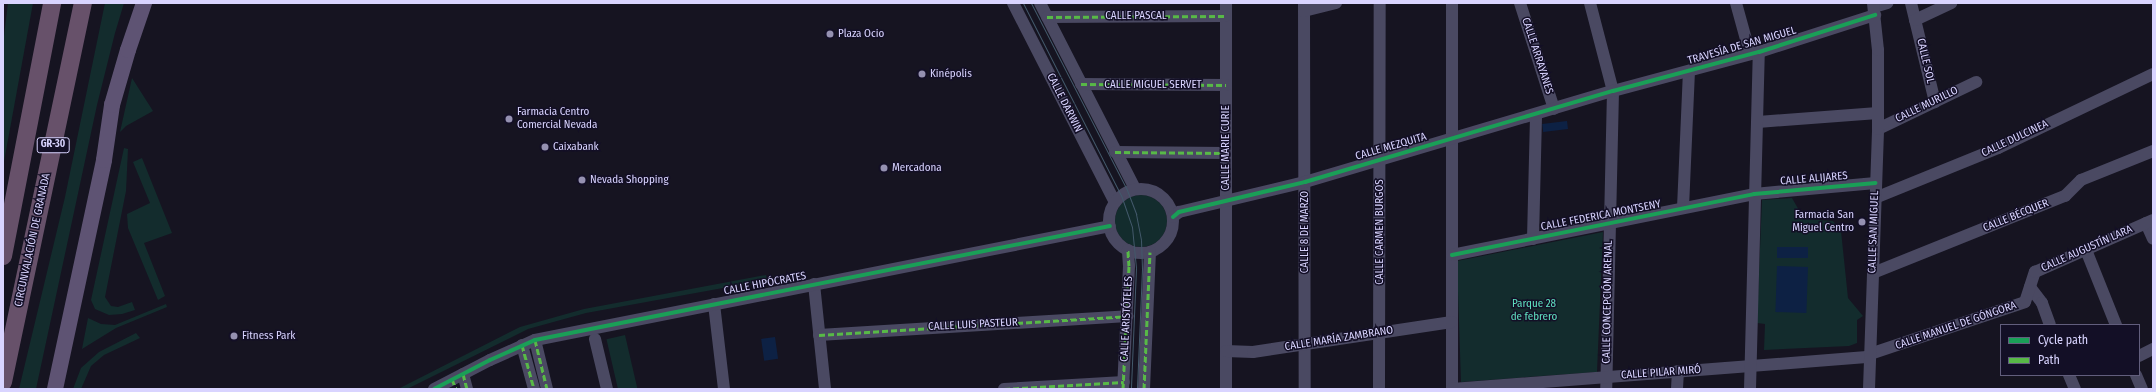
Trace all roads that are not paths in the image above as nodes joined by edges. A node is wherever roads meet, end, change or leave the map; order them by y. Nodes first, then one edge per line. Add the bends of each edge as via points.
1 (52, 3) edge
2 (83, 3) edge
3 (144, 3) edge
4 (1013, 3) edge
5 (1040, 3) edge
6 (1226, 3) edge
7 (1336, 3) edge
8 (1380, 3) edge
9 (1452, 3) edge
10 (1520, 3) edge
11 (1736, 3) edge
12 (1887, 3) edge
13 (1911, 3) edge
14 (1951, 3) edge
15 (1592, 4) edge
16 (1304, 7) edge
17 (1874, 8) edge
18 (1225, 16) junction
19 (1047, 17) junction
20 (1916, 20) junction
21 (1754, 53) junction
22 (1689, 71) junction
23 (2153, 74) edge
24 (1976, 82) dead end
25 (1081, 84) junction
26 (1226, 85) junction
27 (1613, 91) junction
28 (1935, 102) junction
29 (1554, 108) junction
30 (1878, 113) junction
31 (1536, 114) junction
32 (1758, 122) junction
33 (1878, 129) junction
34 (1451, 138) junction
35 (2153, 151) edge
36 (1115, 152) junction
37 (1226, 153) junction
38 (1380, 159) junction
39 (1305, 182) junction
40 (1876, 183) junction
41 (1135, 189) junction
42 (1754, 194) junction
43 (1875, 198) junction
44 (1115, 202) junction
45 (1226, 202) junction
46 (1684, 208) junction
47 (1173, 217) junction
48 (2149, 221) edge
49 (1610, 223) junction
50 (1110, 226) junction
51 (1533, 239) junction
52 (2153, 239) edge
53 (1128, 250) junction
54 (2086, 250) junction
55 (1150, 252) junction
56 (1452, 255) junction
57 (3, 256) edge
58 (1873, 273) junction
59 (814, 284) junction
60 (2030, 286) junction
61 (714, 304) junction
62 (1127, 316) junction
63 (1452, 322) junction
64 (2050, 324) edge
65 (2116, 324) edge
66 (1379, 333) junction
67 (819, 335) junction
68 (595, 339) dead end
69 (535, 340) junction
70 (522, 345) junction
71 (1305, 345) junction
72 (2153, 349) edge
73 (1226, 351) junction
74 (1870, 356) junction
75 (2140, 356) edge
76 (1750, 366) junction
77 (1678, 371) junction
78 (463, 374) junction
79 (2069, 376) edge
80 (2136, 376) edge
81 (3, 382) edge
82 (1606, 383) edge
83 (454, 384) edge
84 (1124, 386) edge
85 (1529, 386) edge
86 (1045, 388) edge
87 (55, 389) edge
88 (434, 389) edge
89 (467, 389) edge
90 (534, 389) edge
91 (547, 389) edge
92 (608, 389) edge
93 (724, 389) edge
94 (825, 389) edge
95 (1004, 389) edge
96 (1144, 389) edge
97 (1226, 389) edge
98 (1305, 389) edge
99 (1379, 389) edge
100 (1452, 389) edge
101 (1678, 389) edge
102 (1750, 389) edge
103 (1869, 389) edge
104 (2075, 389) edge
105 (2142, 389) edge

1 - 57 highway, GR-30
2 - 81 highway, CIRCUNVALACIÓN DE GRANADA / GR-30
3 - 87 main road via 112,105 104,160
4 - 44 street, CALLE DARWIN
5 - 19 street
6 - 18 street, CALLE MARIE CURIE
7 - 16 street
8 - 38 street, CALLE CARMEN BURGOS
9 - 34 street
10 - 29 street, CALLE ARRAYANES
11 - 21 street
12 - 17 street
13 - 20 street, CALLE SOL
14 - 20 street
15 - 27 street, CALLE CONCEPCIÓN ARENAL
16 - 39 street, CALLE 8 DE MARZO
17 - 21 street, TRAVESÍA DE SAN MIGUEL
17 - 30 street, CALLE SAN MIGUEL via 1878,50
18 - 19 street, CALLE PASCAL
18 - 26 street, CALLE MARIE CURIE
19 - 25 street
20 - 28 street, CALLE SOL
21 - 22 street, TRAVESÍA DE SAN MIGUEL
21 - 32 street
22 - 27 street, TRAVESÍA DE SAN MIGUEL
22 - 46 street
23 - 43 street, CALLE DULCINEA via 1998,148
24 - 28 street, CALLE MURILLO
25 - 26 street, CALLE MIGUEL SERVET
25 - 36 street
26 - 37 street, CALLE MARIE CURIE
27 - 29 street, CALLE MEZQUITA
27 - 49 street, CALLE CONCEPCIÓN ARENAL
28 - 33 street, CALLE MURILLO
29 - 31 street, CALLE MEZQUITA
30 - 32 street
30 - 33 street, CALLE SAN MIGUEL
31 - 34 street, CALLE MEZQUITA
31 - 51 street
32 - 42 street
33 - 40 street, CALLE SAN MIGUEL
34 - 38 street, CALLE MEZQUITA
34 - 56 street
35 - 58 street, CALLE BÉCQUER via 2080,180 2065,196
36 - 37 street
36 - 41 street
37 - 45 street, CALLE MARIE CURIE
38 - 39 street, CALLE MEZQUITA
38 - 66 street, CALLE CARMEN BURGOS
39 - 45 street, CALLE MEZQUITA
39 - 71 street, CALLE 8 DE MARZO
40 - 42 street, CALLE ALIJARES
40 - 43 street, CALLE SAN MIGUEL
41 - 44 street via 1122,195
41 - 47 street via 1156,192 1164,198
42 - 46 street, CALLE FEDERICA MONTSENY
42 - 76 street
43 - 58 street, CALLE SAN MIGUEL
44 - 50 street via 1110,214
45 - 47 street, CALLE MEZQUITA via 1179,212
45 - 73 street, CALLE MARIE CURIE
46 - 49 street, CALLE FEDERICA MONTSENY
47 - 55 street via 1170,236 1164,244
48 - 52 street
48 - 54 street, CALLE AUGUSTÍN LARA
49 - 51 street, CALLE FEDERICA MONTSENY
49 - 82 street, CALLE CONCEPCIÓN ARENAL
50 - 53 street via 1114,237
50 - 59 street, CALLE HIPÓCRATES
51 - 56 street, CALLE FEDERICA MONTSENY
53 - 55 street via 1136,253
53 - 62 street, CALLE ARISTÓTELES
54 - 60 street, CALLE AUGUSTÍN LARA via 2036,272
54 - 65 street
55 - 96 street, CALLE ARISTÓTELES
56 - 63 street
58 - 74 street, CALLE SAN MIGUEL
59 - 61 street, CALLE HIPÓCRATES
59 - 67 street
60 - 64 street via 2042,303
60 - 74 street, CALLE MANUEL DE GÓNGORA via 2025,302
61 - 69 street, CALLE HIPÓCRATES
61 - 93 street
62 - 67 street, CALLE LUIS PASTEUR
62 - 84 street, CALLE ARISTÓTELES
63 - 66 street, CALLE MARÍA ZAMBRANO
63 - 100 street
66 - 71 street, CALLE MARÍA ZAMBRANO
66 - 99 street, CALLE CARMEN BURGOS
67 - 94 street
68 - 92 street
69 - 70 street, CALLE HIPÓCRATES
69 - 91 street
70 - 78 street, CALLE HIPÓCRATES
70 - 90 street
71 - 73 street, CALLE MARÍA ZAMBRANO via 1253,352
71 - 98 street, CALLE 8 DE MARZO
72 - 75 street
73 - 97 street, CALLE MARIE CURIE
74 - 76 street, CALLE PILAR MIRÓ
74 - 103 street, CALLE SAN MIGUEL
76 - 77 street, CALLE PILAR MIRÓ
76 - 102 street
77 - 82 street, CALLE PILAR MIRÓ
77 - 101 street
78 - 83 street, CALLE HIPÓCRATES
78 - 89 street
79 - 104 street
80 - 105 street
82 - 85 street, CALLE PILAR MIRÓ
83 - 88 street, CALLE HIPÓCRATES
84 - 86 street
85 - 100 street, CALLE PILAR MIRÓ
86 - 95 street

